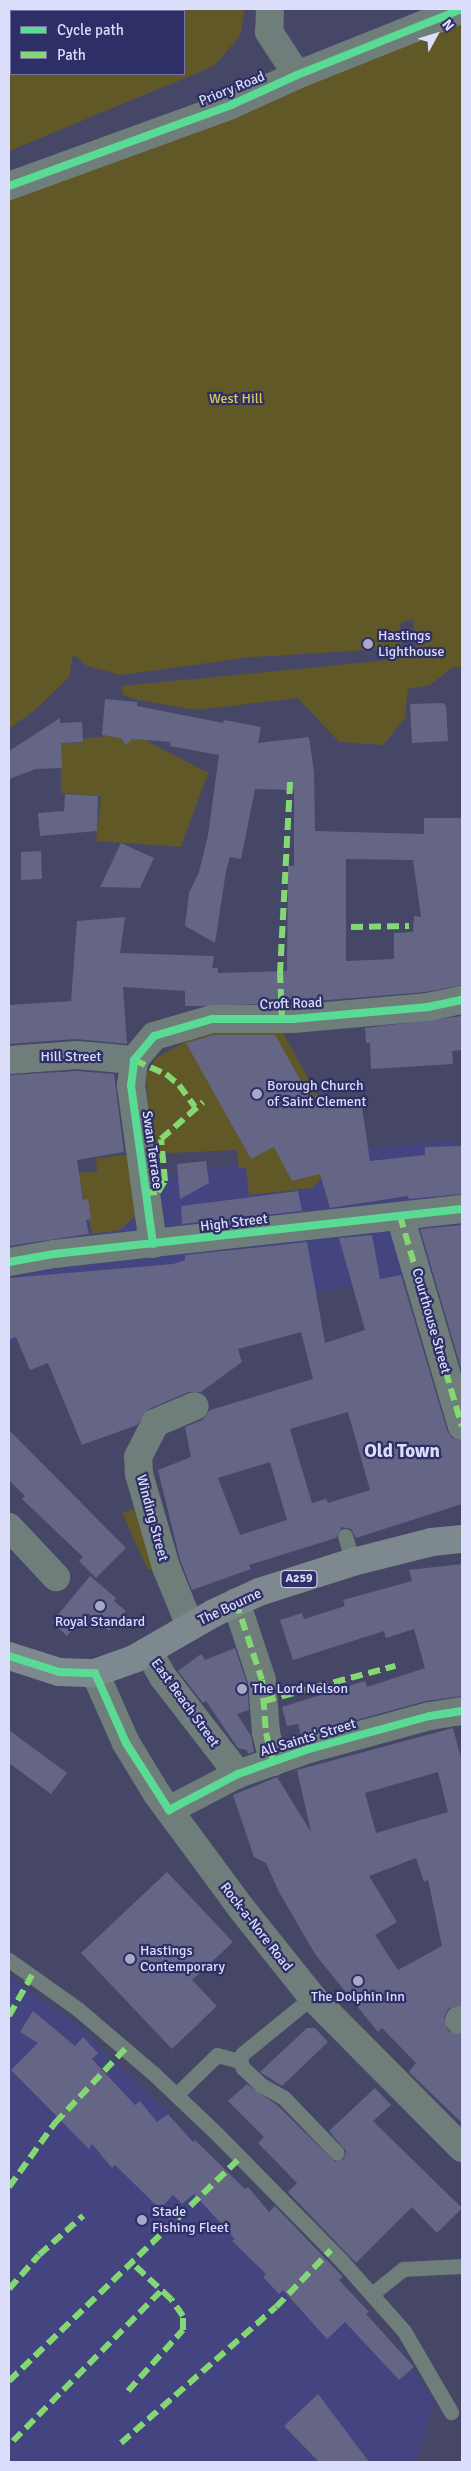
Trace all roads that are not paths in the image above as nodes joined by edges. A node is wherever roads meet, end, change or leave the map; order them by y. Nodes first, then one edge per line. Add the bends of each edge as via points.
1 (270, 9) edge
2 (462, 9) edge
3 (297, 75) junction
4 (9, 186) edge
5 (462, 1000) edge
6 (9, 1060) edge
7 (134, 1060) junction
8 (462, 1209) edge
9 (400, 1216) junction
10 (153, 1244) junction
11 (9, 1262) edge
12 (195, 1406) dead end
13 (462, 1426) edge
14 (9, 1527) edge
15 (345, 1536) dead end
16 (462, 1539) edge
17 (353, 1562) junction
18 (56, 1577) dead end
19 (236, 1602) junction
20 (190, 1626) junction
21 (148, 1651) junction
22 (9, 1656) edge
23 (95, 1673) junction
24 (462, 1711) edge
25 (273, 1762) junction
26 (238, 1774) junction
27 (169, 1810) junction
28 (9, 1960) edge
29 (312, 1997) junction
30 (240, 2060) junction
31 (176, 2095) junction
32 (462, 2148) edge
33 (337, 2153) dead end
34 (462, 2266) edge
35 (372, 2294) junction
36 (451, 2412) dead end

1 - 3 street via 269,32
2 - 3 street, Priory Road
3 - 4 street, Priory Road via 231,106
5 - 7 street, Croft Road via 428,1007 293,1019 212,1019 154,1036
6 - 7 street, Hill Street via 77,1055
7 - 10 street, Swan Terrace via 132,1104
8 - 9 street, High Street
9 - 10 street, High Street
9 - 13 street, Courthouse Street
10 - 11 street, High Street
12 - 20 street, Winding Street via 155,1423 138,1458 139,1474 166,1567
14 - 18 street
15 - 17 lane
16 - 17 highway, The Bourne / A259 via 432,1542
17 - 19 highway, The Bourne / A259
19 - 20 highway, The Bourne / A259
19 - 25 street via 262,1680 266,1733
20 - 21 highway, The Bourne / A259
21 - 23 highway, East Beach Street / A259
21 - 26 street, East Beach Street via 163,1677
22 - 23 highway, East Beach Street / A259 via 59,1672
23 - 27 street, Rock-a-Nore Road via 126,1743
24 - 25 street, All Saints' Street via 413,1721
25 - 26 street, All Saints' Street
26 - 27 street, All Saints' Street
27 - 29 street, Rock-a-Nore Road
28 - 31 lane via 79,2010
29 - 30 lane via 242,2054
29 - 32 street, Rock-a-Nore Road
30 - 31 lane via 216,2055
30 - 33 lane via 248,2074 284,2098
31 - 35 lane
34 - 35 lane via 403,2269
35 - 36 lane via 404,2331

